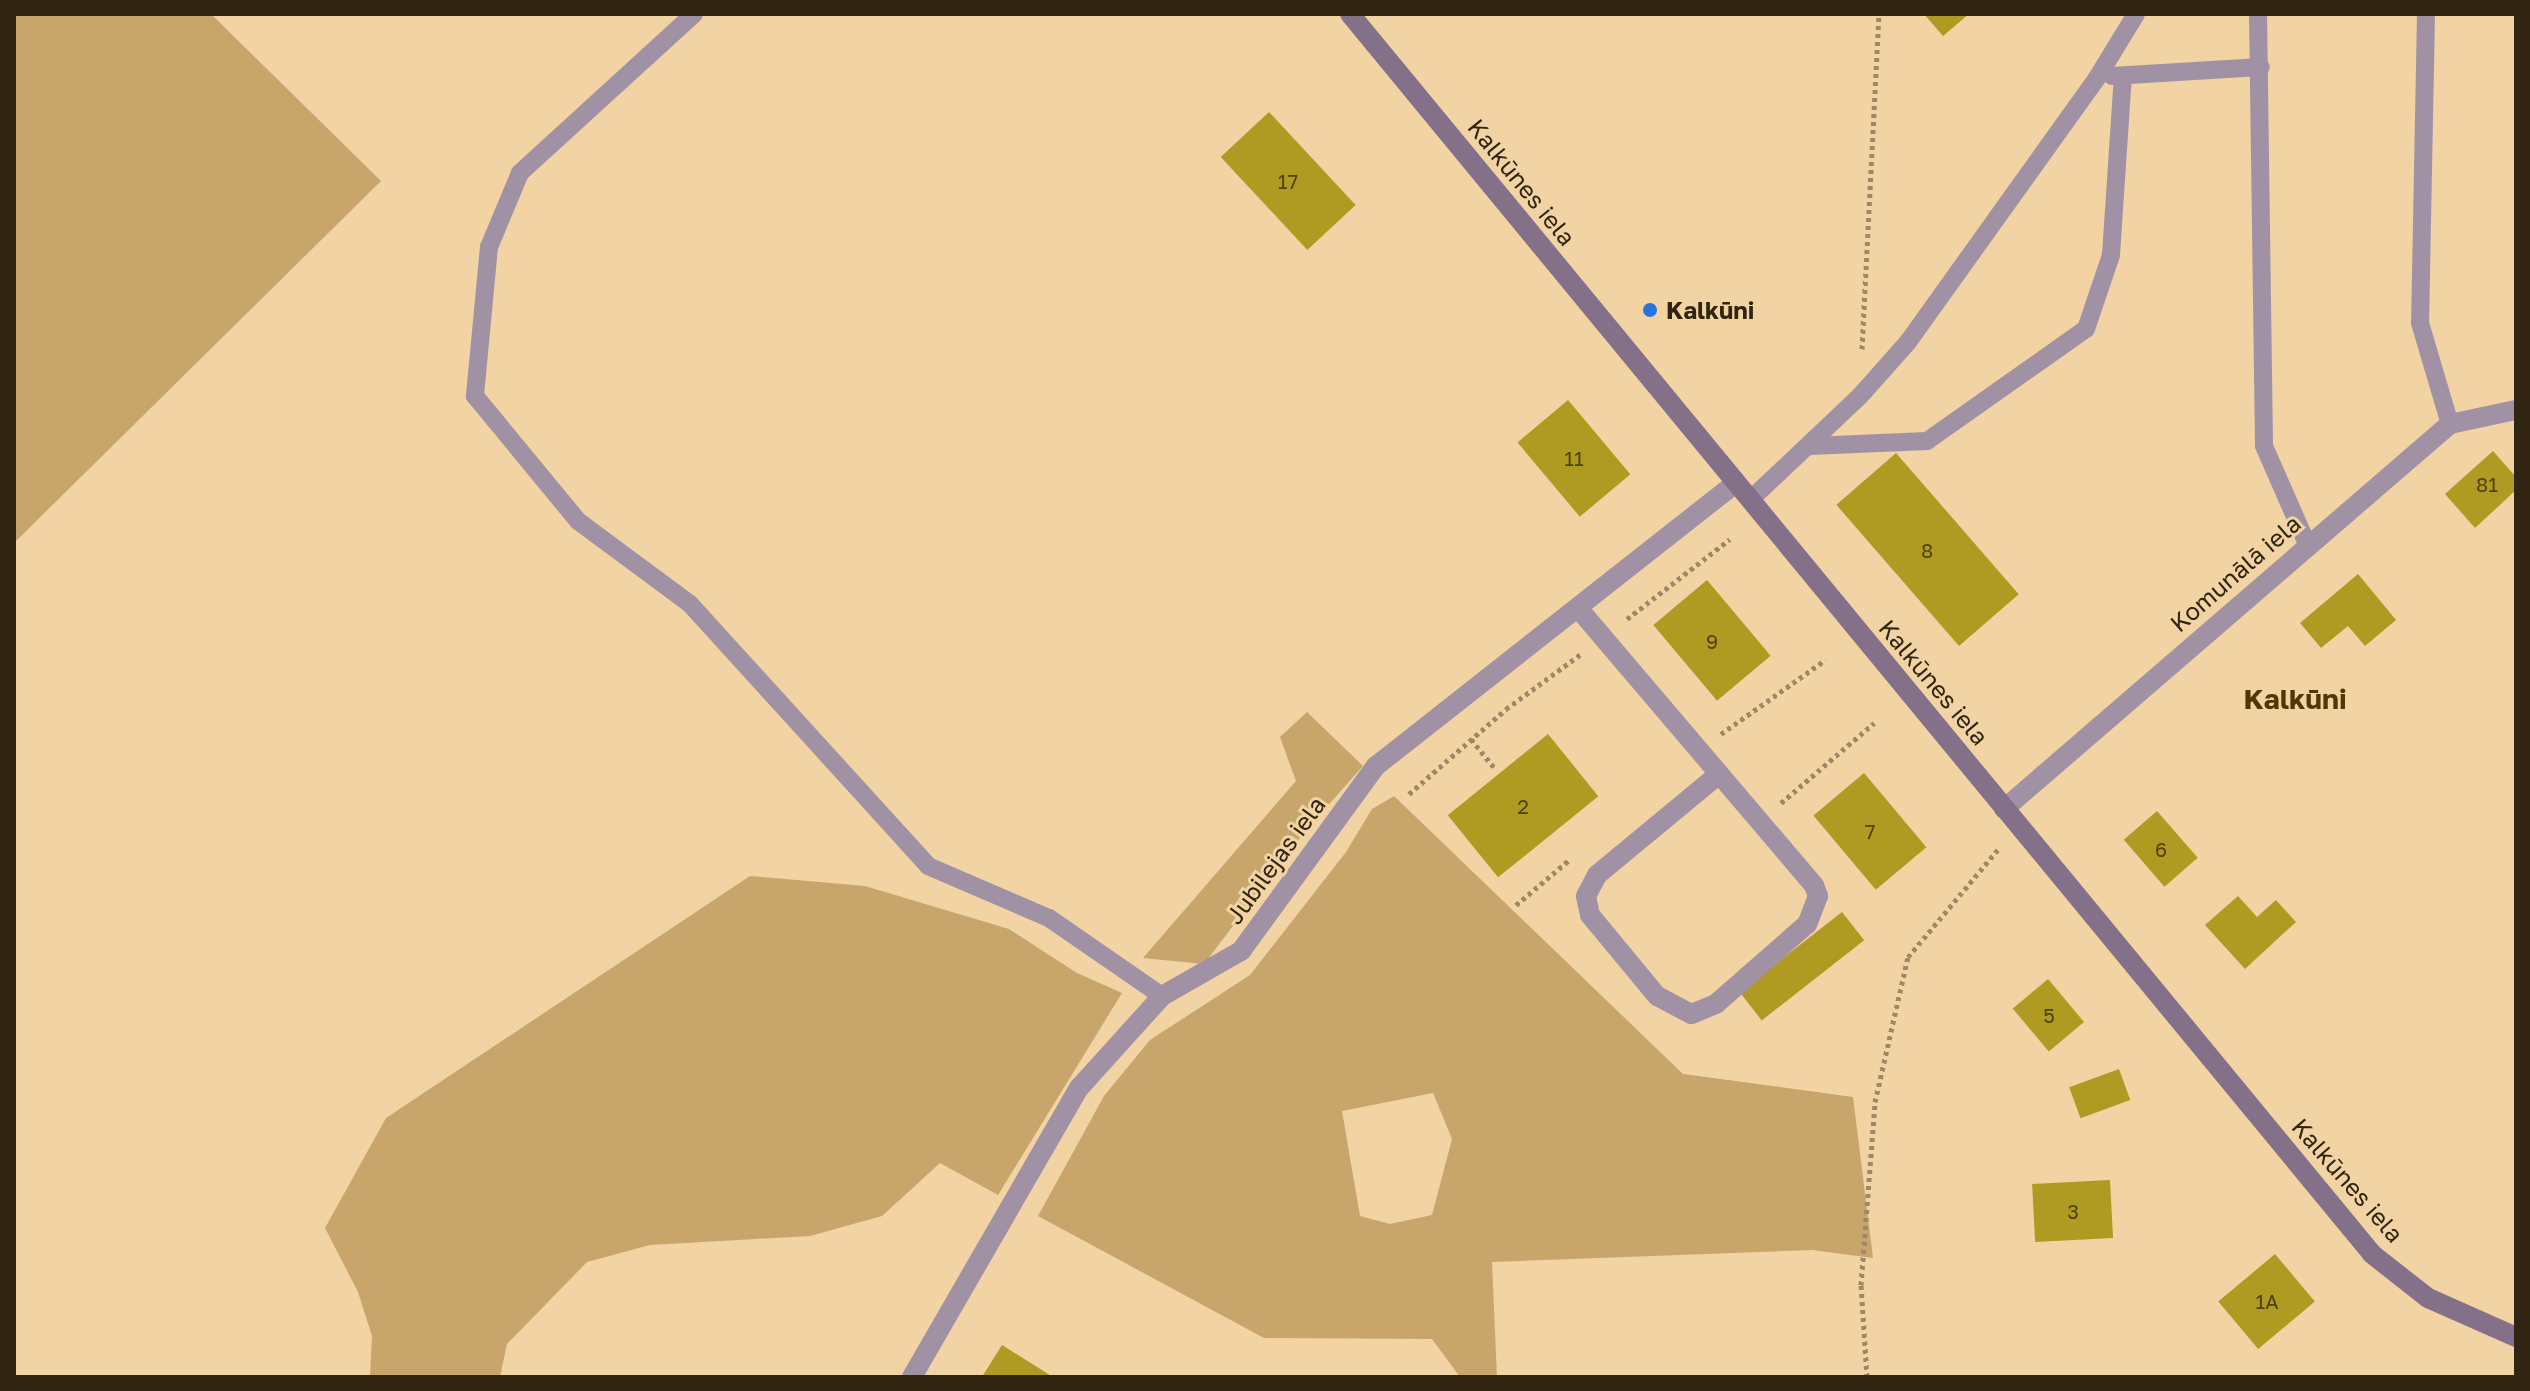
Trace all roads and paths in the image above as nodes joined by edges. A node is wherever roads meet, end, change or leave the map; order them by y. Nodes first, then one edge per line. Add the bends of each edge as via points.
1 (694, 14) edge
2 (1350, 14) edge
3 (1879, 14) edge
4 (2136, 14) edge
5 (2258, 14) edge
6 (2426, 14) edge
7 (2261, 67) junction
8 (2123, 76) junction
9 (2097, 78) junction
10 (1860, 396) junction
11 (2516, 410) edge
12 (2450, 424) junction
13 (1810, 446) junction
14 (1736, 483) junction
15 (1750, 500) junction
16 (1730, 539) dead end
17 (2307, 544) junction
18 (1578, 608) junction
19 (1603, 638) junction
20 (1447, 710) junction
21 (1874, 723) dead end
22 (1471, 740) junction
23 (1495, 769) dead end
24 (1719, 774) junction
25 (1409, 794) dead end
26 (2004, 809) junction
27 (1759, 821) junction
28 (2018, 826) junction
29 (1162, 996) junction
30 (2516, 1337) edge
31 (912, 1377) edge
32 (1867, 1377) edge

1 - 29 lane via 520,173 489,247 475,396 578,521 690,604 928,866 1049,918
2 - 14 main road, Kalkūnes iela
3 - 10 path
4 - 9 lane
5 - 7 lane
6 - 12 lane via 2420,323
7 - 8 lane
7 - 17 lane via 2264,446
8 - 9 lane
8 - 13 lane via 2111,255 2086,329 1927,441
9 - 10 lane via 1908,342
10 - 13 lane
11 - 12 street, Komunālā iela
12 - 17 street, Komunālā iela
13 - 15 lane
14 - 15 main road, Kalkūnes iela
14 - 18 street, Jubilejas iela
15 - 26 main road, Kalkūnes iela
16 - 19 path
17 - 26 street, Komunālā iela
18 - 19 street
18 - 20 street, Jubilejas iela
19 - 22 path
19 - 24 street
20 - 22 path
20 - 29 street, Jubilejas iela via 1376,766 1241,951
21 - 27 path
22 - 23 path
22 - 25 path
24 - 27 street
24 - 27 street via 1597,875 1586,896 1590,915 1657,996 1682,1013 1703,1013 1716,1004 1807,924 1816,907 1814,885
26 - 28 main road, Kalkūnes iela
28 - 30 main road, Kalkūnes iela via 2372,1254 2428,1298
28 - 32 path via 1908,957 1875,1102 1861,1285
29 - 31 street, Jubilejas iela via 1079,1088

